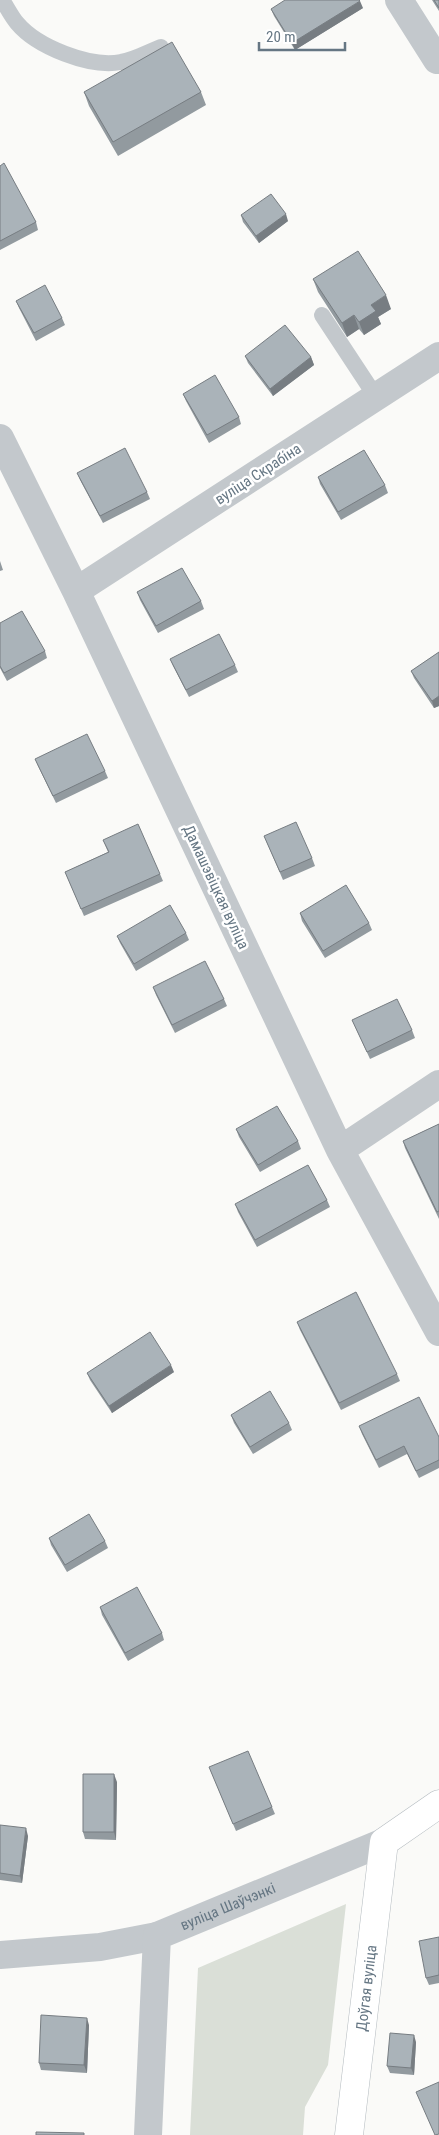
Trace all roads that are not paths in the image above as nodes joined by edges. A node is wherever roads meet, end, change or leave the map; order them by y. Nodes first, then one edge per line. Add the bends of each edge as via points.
1 (2, 0) edge
2 (399, 0) edge
3 (161, 47) edge
4 (437, 60) dead end
5 (322, 315) dead end
6 (439, 356) edge
7 (376, 397) junction
8 (0, 438) edge
9 (76, 590) junction
10 (439, 1084) edge
11 (340, 1150) junction
12 (439, 1332) edge
13 (439, 1804) edge
14 (384, 1842) junction
15 (156, 1936) junction
16 (0, 1955) edge
17 (148, 2135) edge
18 (349, 2135) edge

1 - 3 lane via 18,24 52,50 78,58 103,63 122,62
2 - 4 street
5 - 7 lane
6 - 7 street, вуліца Скрабіна
7 - 9 street, вуліца Скрабіна
8 - 9 street, Дамашэвіцкая вуліца
9 - 11 street, Дамашэвіцкая вуліца
10 - 11 street
11 - 12 street, Дамашэвіцкая вуліца
13 - 14 main road, вуліца Шаўчэнкі
14 - 15 street, вуліца Шаўчэнкі
14 - 18 main road, Доўгая вуліца
15 - 16 street, вуліца Шаўчэнкі via 100,1947
15 - 17 street

